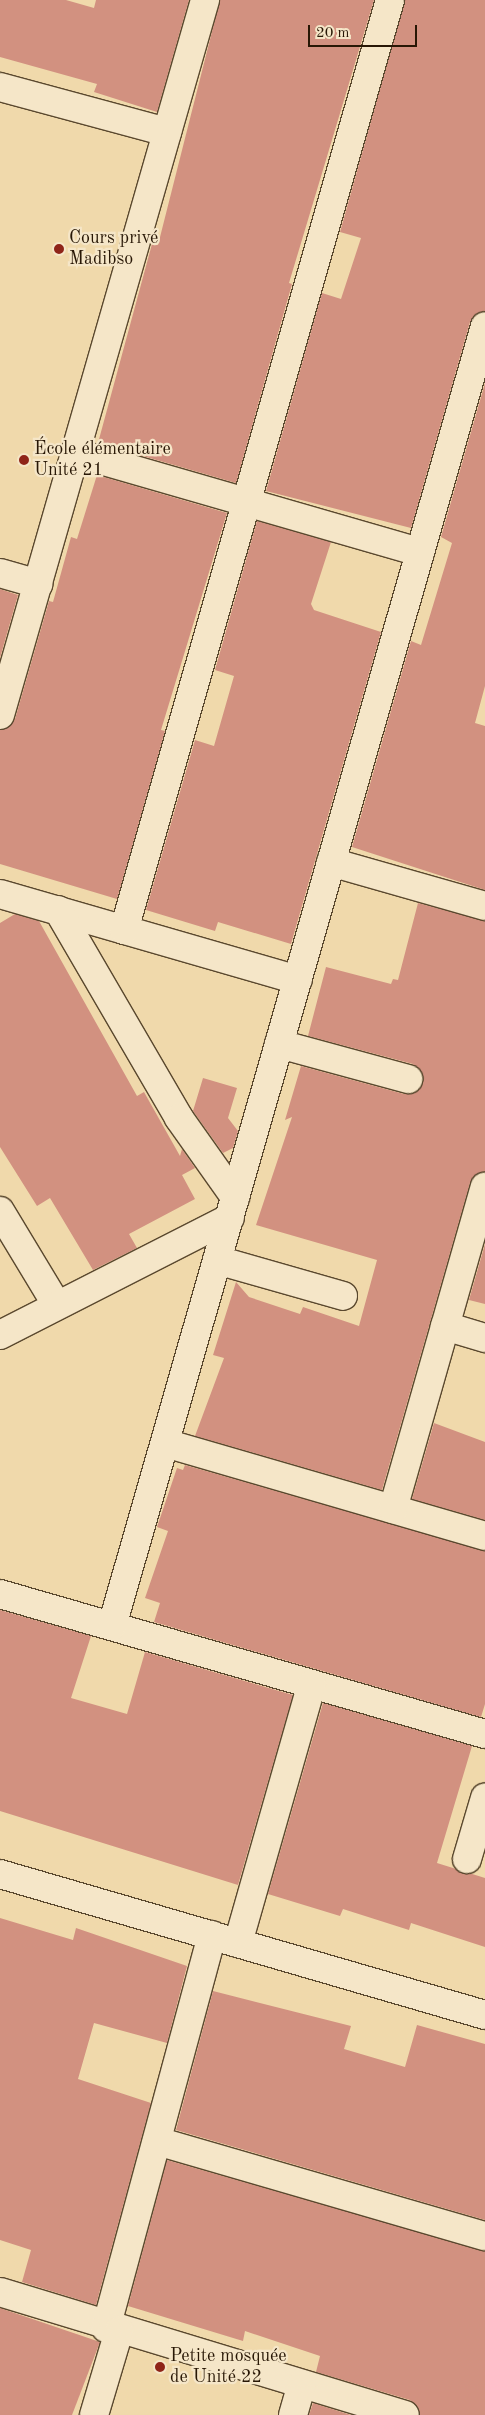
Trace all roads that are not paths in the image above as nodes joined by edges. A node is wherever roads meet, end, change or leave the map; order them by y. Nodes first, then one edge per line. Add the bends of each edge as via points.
1 (205, 0) edge
2 (390, 0) edge
3 (0, 87) edge
4 (167, 132) junction
5 (485, 326) edge
6 (76, 453) junction
7 (246, 502) junction
8 (420, 552) junction
9 (0, 573) edge
10 (38, 584) junction
11 (0, 715) edge
12 (331, 862) junction
13 (0, 894) edge
14 (485, 906) edge
15 (58, 910) junction
16 (124, 930) junction
17 (298, 980) junction
18 (279, 1044) junction
19 (408, 1079) dead end
20 (485, 1188) edge
21 (232, 1208) junction
22 (0, 1211) edge
23 (217, 1260) junction
24 (343, 1296) dead end
25 (56, 1304) junction
26 (445, 1326) junction
27 (0, 1335) edge
28 (485, 1338) edge
29 (165, 1443) junction
30 (393, 1509) junction
31 (485, 1536) edge
32 (0, 1594) edge
33 (112, 1626) junction
34 (312, 1684) junction
35 (485, 1734) edge
36 (485, 1798) edge
37 (467, 1859) dead end
38 (0, 1874) edge
39 (212, 1935) junction
40 (238, 1943) junction
41 (485, 2015) edge
42 (157, 2141) junction
43 (485, 2236) edge
44 (0, 2292) edge
45 (112, 2329) junction
46 (302, 2384) junction
47 (94, 2415) edge
48 (293, 2415) edge
49 (406, 2415) edge

1 - 4 street
2 - 7 street
3 - 4 street
4 - 6 street
5 - 8 street
6 - 7 street
6 - 10 street
7 - 8 street
7 - 16 street
8 - 12 street
9 - 10 street
10 - 11 street
12 - 14 street
12 - 17 street
13 - 15 street
15 - 16 street
15 - 21 street
16 - 17 street
17 - 18 street
18 - 19 street
18 - 21 street
20 - 26 street
21 - 23 street
21 - 25 street
22 - 25 street
23 - 24 street
23 - 29 street
25 - 27 street
26 - 28 street
26 - 30 street
29 - 30 street
29 - 33 street
30 - 31 street
32 - 33 street
33 - 34 street
34 - 35 street
34 - 40 street
36 - 37 street
38 - 39 street
39 - 40 street
39 - 42 street
40 - 41 street
42 - 43 street
42 - 45 street
44 - 45 street
45 - 46 street
45 - 47 street
46 - 48 street
46 - 49 street

